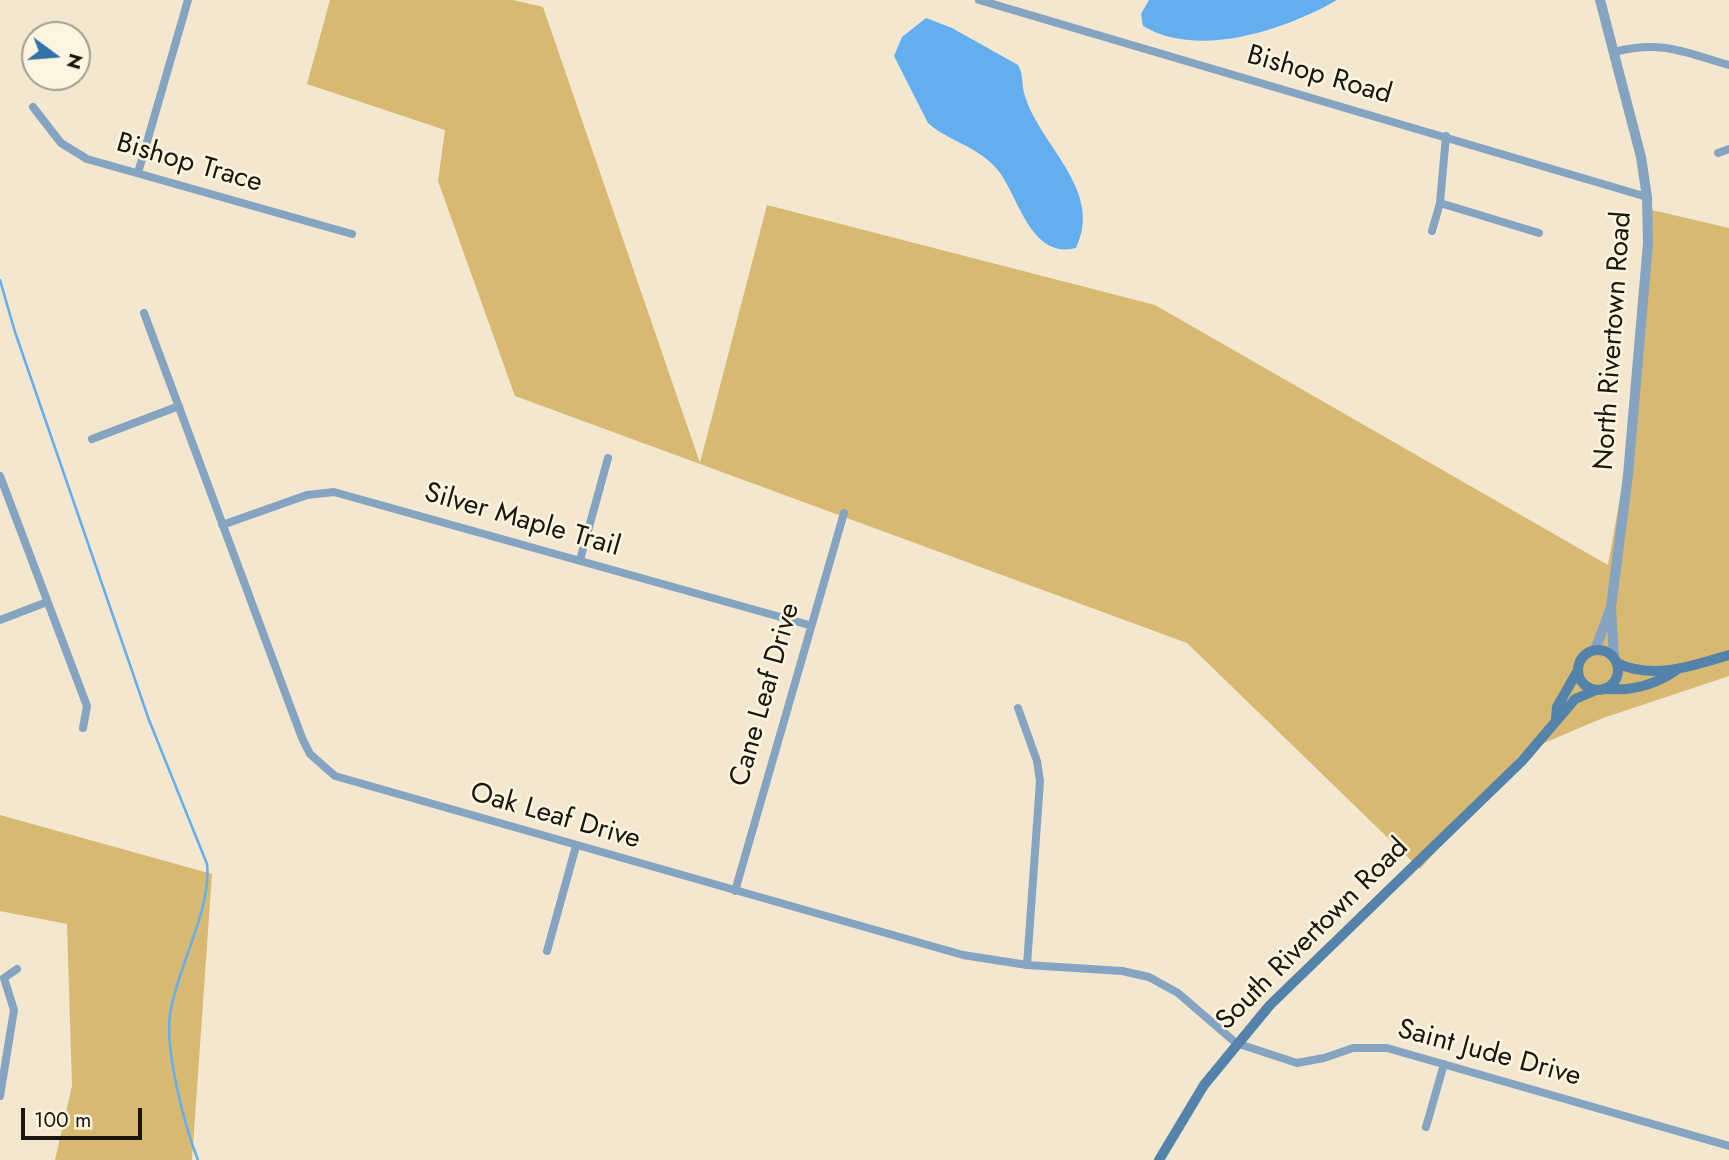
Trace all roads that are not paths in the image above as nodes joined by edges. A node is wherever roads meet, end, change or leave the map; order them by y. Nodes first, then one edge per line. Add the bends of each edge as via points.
1 (188, 0) edge
2 (979, 0) edge
3 (1600, 0) edge
4 (1614, 52) junction
5 (1729, 65) edge
6 (33, 107) dead end
7 (1446, 136) junction
8 (1729, 149) edge
9 (1718, 153) dead end
10 (138, 173) junction
11 (1647, 197) junction
12 (1440, 203) junction
13 (1432, 231) dead end
14 (1539, 233) dead end
15 (352, 234) dead end
16 (144, 313) dead end
17 (178, 406) junction
18 (92, 439) dead end
19 (608, 458) dead end
20 (0, 476) edge
21 (5, 502) edge
22 (844, 513) dead end
23 (222, 525) junction
24 (580, 560) junction
25 (47, 603) junction
26 (1611, 607) junction
27 (0, 620) edge
28 (809, 625) junction
29 (1595, 650) junction
30 (1729, 655) edge
31 (1615, 660) junction
32 (1678, 669) junction
33 (1577, 672) junction
34 (1607, 689) junction
35 (1594, 691) junction
36 (1018, 708) dead end
37 (1556, 719) junction
38 (83, 728) dead end
39 (576, 846) junction
40 (735, 891) junction
41 (547, 951) dead end
42 (1027, 965) junction
43 (17, 969) dead end
44 (2, 975) edge
45 (1236, 1043) junction
46 (1444, 1064) junction
47 (3, 1069) edge
48 (0, 1096) edge
49 (1426, 1127) dead end
50 (1729, 1146) edge
51 (1159, 1160) edge

1 - 10 street
2 - 7 street, Bishop Road
3 - 4 street, North Rivertown Road
4 - 5 street via 1647,45 1668,47
4 - 11 street, North Rivertown Road
6 - 10 street, Bishop Trace via 61,143 88,159
7 - 11 street, Bishop Road
7 - 12 street
8 - 9 street
10 - 15 street, Bishop Trace
11 - 26 street, North Rivertown Road via 1643,312
12 - 13 street
12 - 14 street
16 - 17 street, Oak Leaf Drive
17 - 18 street
17 - 23 street, Oak Leaf Drive
19 - 24 street
20 - 21 street
21 - 25 street
22 - 28 street, Cane Leaf Drive
23 - 24 street, Silver Maple Trail via 307,495 334,492
23 - 39 street, Oak Leaf Drive via 302,738 321,767 350,783
24 - 28 street, Silver Maple Trail
25 - 27 street
25 - 38 street via 87,706
26 - 29 street, North Rivertown Road
26 - 31 street, North Rivertown Road
28 - 40 street, Cane Leaf Drive
29 - 31 main road
29 - 33 main road via 1580,660
30 - 32 main road
31 - 32 main road via 1642,671
31 - 34 main road via 1618,675
32 - 34 main road via 1662,680
33 - 35 main road via 1583,685
33 - 37 main road via 1557,707
34 - 35 main road
35 - 37 main road via 1575,699
36 - 42 street via 1040,780
37 - 45 main road, South Rivertown Road via 1522,761 1330,945
39 - 40 street, Oak Leaf Drive
39 - 41 street
40 - 42 street, Oak Leaf Drive via 963,955
42 - 45 street, Oak Leaf Drive via 1149,977 1178,993
43 - 44 street
44 - 47 street via 14,1010
45 - 46 street, Saint Jude Drive via 1297,1063 1353,1048 1387,1048
45 - 51 main road, South Rivertown Road via 1204,1085
46 - 49 street
46 - 50 street, Saint Jude Drive
47 - 48 street

